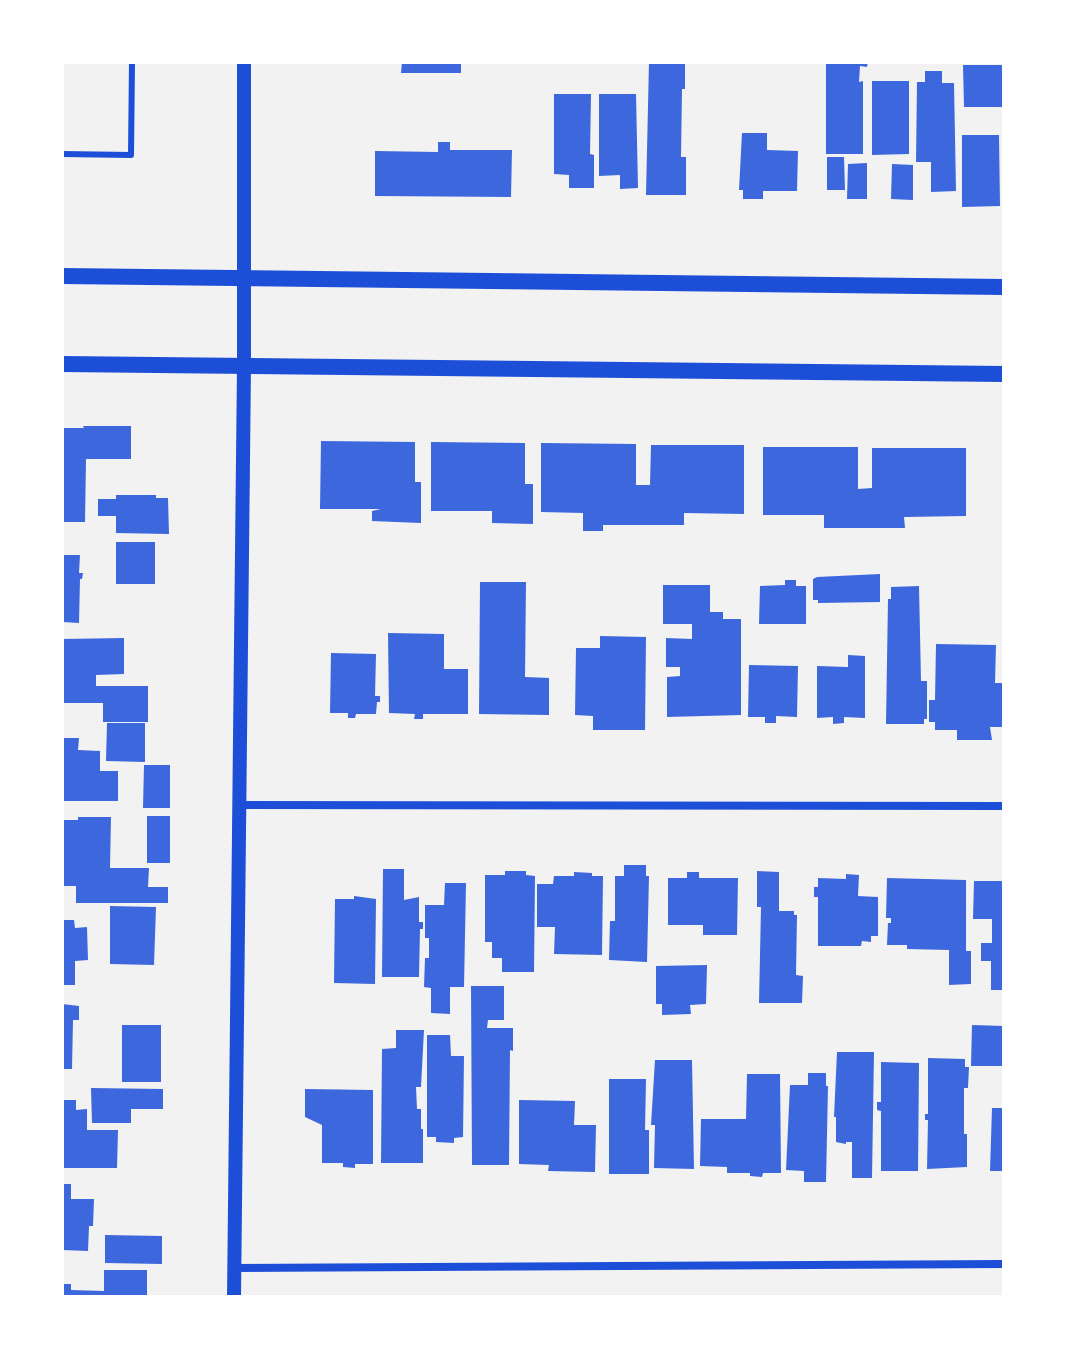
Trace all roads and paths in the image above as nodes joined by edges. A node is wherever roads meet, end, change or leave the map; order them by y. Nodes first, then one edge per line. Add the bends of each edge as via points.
1 (132, 62) edge
2 (244, 62) edge
3 (62, 154) edge
4 (62, 276) edge
5 (244, 278) junction
6 (1004, 287) edge
7 (62, 364) edge
8 (244, 366) junction
9 (1004, 374) edge
10 (239, 805) junction
11 (1004, 806) edge
12 (1004, 1264) edge
13 (234, 1268) junction
14 (234, 1297) edge

1 - 3 lane via 131,155
2 - 5 street
4 - 5 main road
5 - 6 main road
5 - 8 street
7 - 8 main road
8 - 9 main road
8 - 10 street
10 - 11 street
10 - 13 street
12 - 13 street
13 - 14 street

